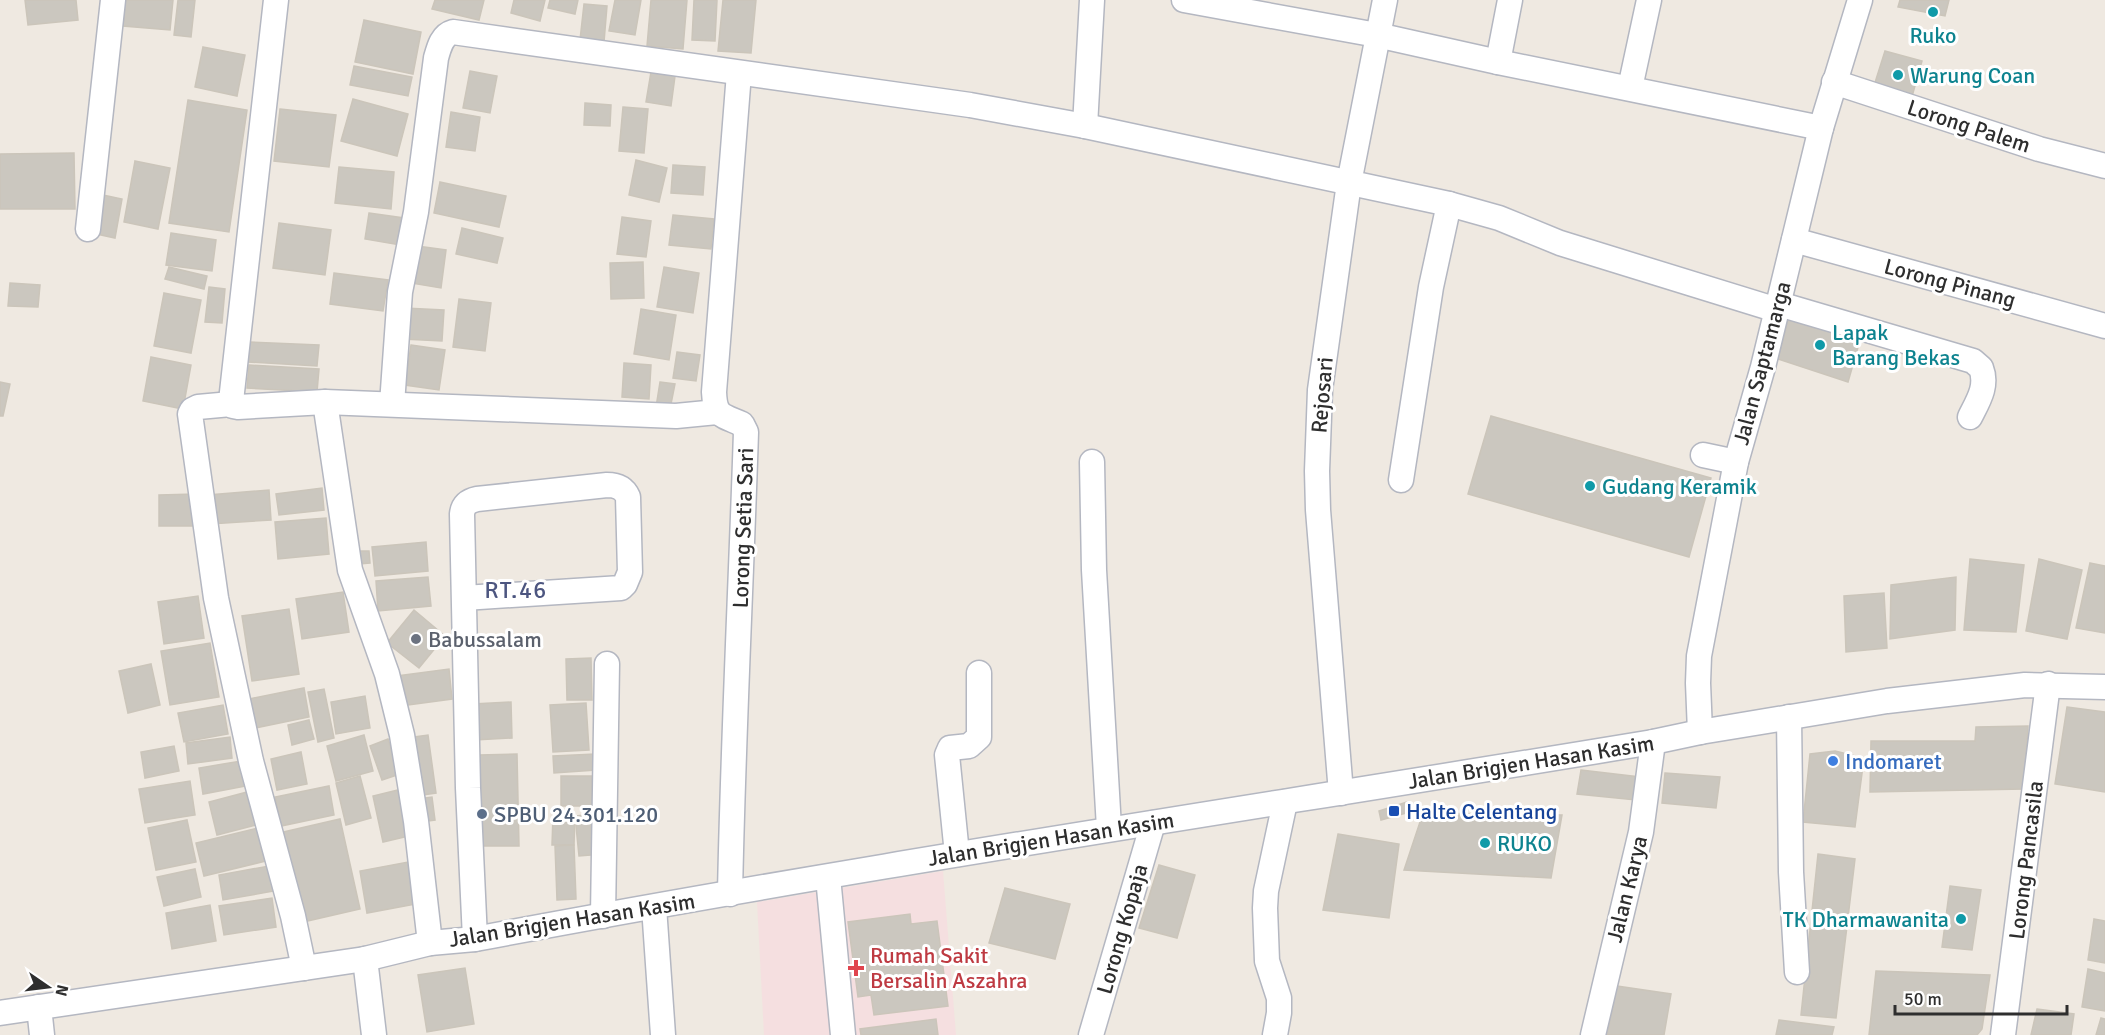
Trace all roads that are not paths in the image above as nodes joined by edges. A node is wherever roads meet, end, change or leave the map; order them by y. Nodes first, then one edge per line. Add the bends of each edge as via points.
1 (113, 0) edge
2 (276, 0) edge
3 (1092, 0) edge
4 (1184, 0) edge
5 (1385, 0) edge
6 (1510, 0) edge
7 (1649, 0) edge
8 (1860, 0) edge
9 (1253, 7) edge
10 (1377, 35) junction
11 (1498, 62) junction
12 (739, 73) junction
13 (1834, 82) junction
14 (1630, 88) junction
15 (1085, 126) junction
16 (1821, 128) junction
17 (2105, 166) edge
18 (1349, 183) junction
19 (1449, 204) junction
20 (88, 229) dead end
21 (1794, 240) junction
22 (1778, 307) junction
23 (2105, 326) edge
24 (325, 402) junction
25 (231, 404) junction
26 (392, 404) junction
27 (717, 412) junction
28 (1970, 417) dead end
29 (1703, 455) dead end
30 (1092, 462) dead end
31 (1736, 462) junction
32 (1401, 480) dead end
33 (464, 598) junction
34 (607, 664) dead end
35 (979, 673) dead end
36 (2048, 684) junction
37 (2105, 687) edge
38 (1789, 717) junction
39 (1700, 732) junction
40 (1653, 742) junction
41 (1341, 794) junction
42 (1285, 802) junction
43 (1153, 823) junction
44 (1109, 828) junction
45 (957, 854) junction
46 (828, 877) junction
47 (730, 894) junction
48 (654, 907) junction
49 (603, 916) junction
50 (475, 939) junction
51 (430, 943) junction
52 (365, 959) junction
53 (304, 968) junction
54 (1797, 972) dead end
55 (39, 1007) junction
56 (0, 1013) edge
57 (42, 1035) edge
58 (374, 1035) edge
59 (663, 1035) edge
60 (843, 1035) edge
61 (1091, 1035) edge
62 (1275, 1035) edge
63 (1593, 1035) edge
64 (2003, 1035) edge

1 - 20 street
2 - 25 street
3 - 15 street
4 - 9 street
5 - 10 street, Rejosari
6 - 11 street
7 - 14 street
8 - 13 street, Jalan Saptamarga
9 - 10 street
10 - 11 street
10 - 18 street, Rejosari
11 - 14 street
12 - 15 street via 970,105
12 - 26 street via 448,34 436,58 416,212 400,292
12 - 27 street via 714,392
13 - 16 street, Jalan Saptamarga
13 - 17 street, Lorong Palem via 2040,149
14 - 16 street
15 - 18 street
16 - 21 street, Jalan Saptamarga
18 - 19 street
18 - 41 street, Rejosari via 1320,390 1317,471
19 - 22 street via 1500,218 1560,243
19 - 32 street via 1431,287
21 - 22 street, Jalan Saptamarga
21 - 23 street, Lorong Pinang
22 - 28 street via 1972,361 1981,368 1983,384
22 - 31 street, Jalan Saptamarga
24 - 25 street via 238,407
24 - 26 street
24 - 51 street via 348,561 387,674 402,735
25 - 53 street via 198,407 190,414 214,587 253,770
26 - 27 street via 676,416
27 - 47 street, Lorong Setia Sari via 742,424 746,432
29 - 31 street
30 - 44 street via 1094,570
31 - 39 street, Jalan Saptamarga via 1699,656
33 - 33 street via 462,514 467,502 607,484 625,492 630,572 621,588
33 - 50 street
34 - 49 street
35 - 45 street via 979,737 969,746 950,748 947,755
36 - 37 street, Jalan Brigjen Hasan Kasim
36 - 38 street, Jalan Brigjen Hasan Kasim via 1981,689
36 - 64 street, Lorong Pancasila
38 - 39 street, Jalan Brigjen Hasan Kasim
38 - 54 street
39 - 40 street, Jalan Brigjen Hasan Kasim
40 - 41 street, Jalan Brigjen Hasan Kasim
40 - 63 street, Jalan Karya via 1641,832
41 - 42 street, Jalan Brigjen Hasan Kasim
42 - 43 street, Jalan Brigjen Hasan Kasim
42 - 62 street via 1265,908 1267,961 1280,1005
43 - 44 street, Jalan Brigjen Hasan Kasim
43 - 61 street, Lorong Kopaja
44 - 45 street, Jalan Brigjen Hasan Kasim
45 - 46 street, Jalan Brigjen Hasan Kasim
46 - 47 street, Jalan Brigjen Hasan Kasim
46 - 60 street
47 - 48 street, Jalan Brigjen Hasan Kasim
48 - 49 street, Jalan Brigjen Hasan Kasim
48 - 59 street
49 - 50 street, Jalan Brigjen Hasan Kasim
50 - 51 street, Jalan Brigjen Hasan Kasim
51 - 52 street, Jalan Brigjen Hasan Kasim
52 - 53 street, Jalan Brigjen Hasan Kasim
52 - 58 street
53 - 55 street, Jalan Brigjen Hasan Kasim
55 - 56 street, Jalan Brigjen Hasan Kasim
55 - 57 street

